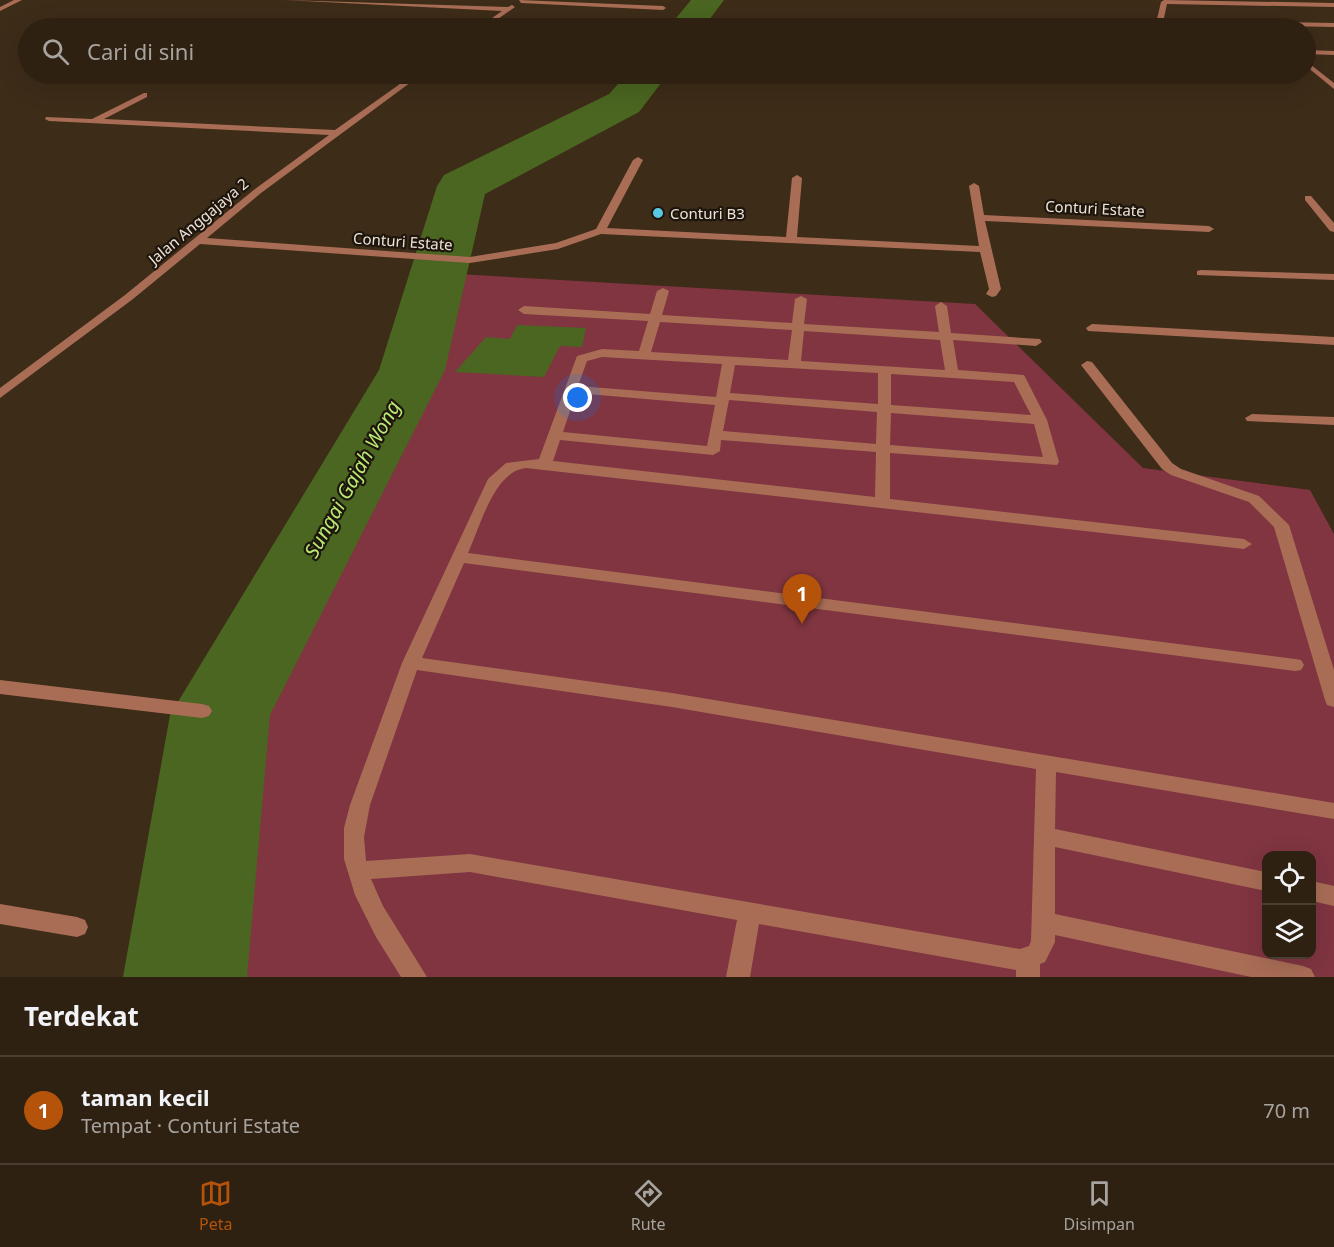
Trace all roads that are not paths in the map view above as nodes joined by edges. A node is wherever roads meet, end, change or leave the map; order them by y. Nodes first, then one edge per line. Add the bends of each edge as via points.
1 (19, 0) edge
2 (287, 0) edge
3 (301, 0) edge
4 (521, 0) edge
5 (1334, 5) edge
6 (663, 8) dead end
7 (0, 9) edge
8 (509, 9) junction
9 (496, 18) edge
10 (1162, 18) edge
11 (1316, 24) edge
12 (1334, 25) edge
13 (1316, 52) edge
14 (1334, 52) edge
15 (1316, 72) edge
16 (404, 84) edge
17 (1334, 87) edge
18 (144, 95) dead end
19 (49, 119) dead end
20 (94, 122) junction
21 (338, 133) junction
22 (638, 160) dead end
23 (797, 178) dead end
24 (974, 186) dead end
25 (1308, 198) dead end
26 (980, 218) junction
27 (1209, 229) dead end
28 (1334, 229) edge
29 (600, 231) junction
30 (791, 240) junction
31 (200, 241) junction
32 (985, 249) junction
33 (1201, 273) dead end
34 (1334, 277) edge
35 (663, 291) dead end
36 (992, 294) dead end
37 (801, 299) dead end
38 (941, 306) dead end
39 (524, 310) dead end
40 (655, 318) junction
41 (798, 328) junction
42 (1092, 328) dead end
43 (945, 336) junction
44 (1334, 341) edge
45 (1036, 342) dead end
46 (644, 355) junction
47 (729, 361) junction
48 (794, 364) junction
49 (1087, 365) dead end
50 (885, 370) junction
51 (952, 374) junction
52 (573, 389) junction
53 (0, 394) edge
54 (723, 399) junction
55 (885, 408) junction
56 (1252, 418) dead end
57 (1040, 420) junction
58 (1334, 421) edge
59 (554, 435) junction
60 (715, 435) junction
61 (884, 448) junction
62 (545, 464) junction
63 (882, 504) junction
64 (1244, 544) dead end
65 (458, 557) junction
66 (411, 663) junction
67 (1295, 665) dead end
68 (0, 687) edge
69 (1334, 700) edge
70 (202, 711) dead end
71 (1046, 762) junction
72 (1334, 811) edge
73 (1045, 836) junction
74 (358, 871) junction
75 (1262, 881) edge
76 (1316, 892) edge
77 (1334, 896) edge
78 (0, 914) edge
79 (750, 914) junction
80 (1044, 922) junction
81 (76, 927) dead end
82 (1028, 967) edge
83 (415, 977) edge
84 (738, 977) edge
85 (1303, 977) edge

1 - 7 street
2 - 3 street
3 - 8 street
4 - 6 street
4 - 8 street
5 - 10 street via 1164,2
8 - 9 street
11 - 12 street
13 - 14 street
15 - 17 street
16 - 21 street, Jalan Anggajaya 2
18 - 20 street
19 - 20 street
20 - 21 street
21 - 31 street, Jalan Anggajaya 2 via 258,191
22 - 29 street
23 - 30 street
24 - 26 street
25 - 28 street
26 - 27 street, Conturi Estate
26 - 32 street
29 - 30 street, Conturi Estate
29 - 31 street, Conturi Estate via 558,246 470,260
30 - 32 street, Conturi Estate
31 - 53 street, Jalan Anggajaya 2
32 - 36 street
33 - 34 street
35 - 40 street
37 - 41 street
38 - 43 street
39 - 40 street
40 - 41 street
40 - 46 street
41 - 43 street
41 - 48 street
42 - 44 street
43 - 45 street
43 - 51 street
46 - 47 street
46 - 52 street via 585,356
47 - 48 street
47 - 54 street
48 - 50 street
49 - 69 street via 1167,466 1254,499 1281,525
50 - 51 street
50 - 55 street
51 - 57 street via 1019,378
52 - 54 street
52 - 59 street
54 - 55 street
54 - 60 street
55 - 57 street
55 - 61 street
56 - 58 street
57 - 61 street via 1052,462
59 - 60 street via 713,451
59 - 62 street
60 - 61 street
61 - 63 street
62 - 63 street
62 - 65 street via 520,462 497,476
63 - 64 street
65 - 66 street
65 - 67 street
66 - 71 street via 672,700
66 - 74 street via 360,805 353,842
68 - 70 street
71 - 72 street
71 - 73 street
73 - 75 street
73 - 80 street
74 - 79 street via 470,863
74 - 83 street via 379,920
76 - 77 street
78 - 81 street
79 - 82 street via 1020,960
79 - 84 street
80 - 82 street via 1043,942
80 - 85 street

